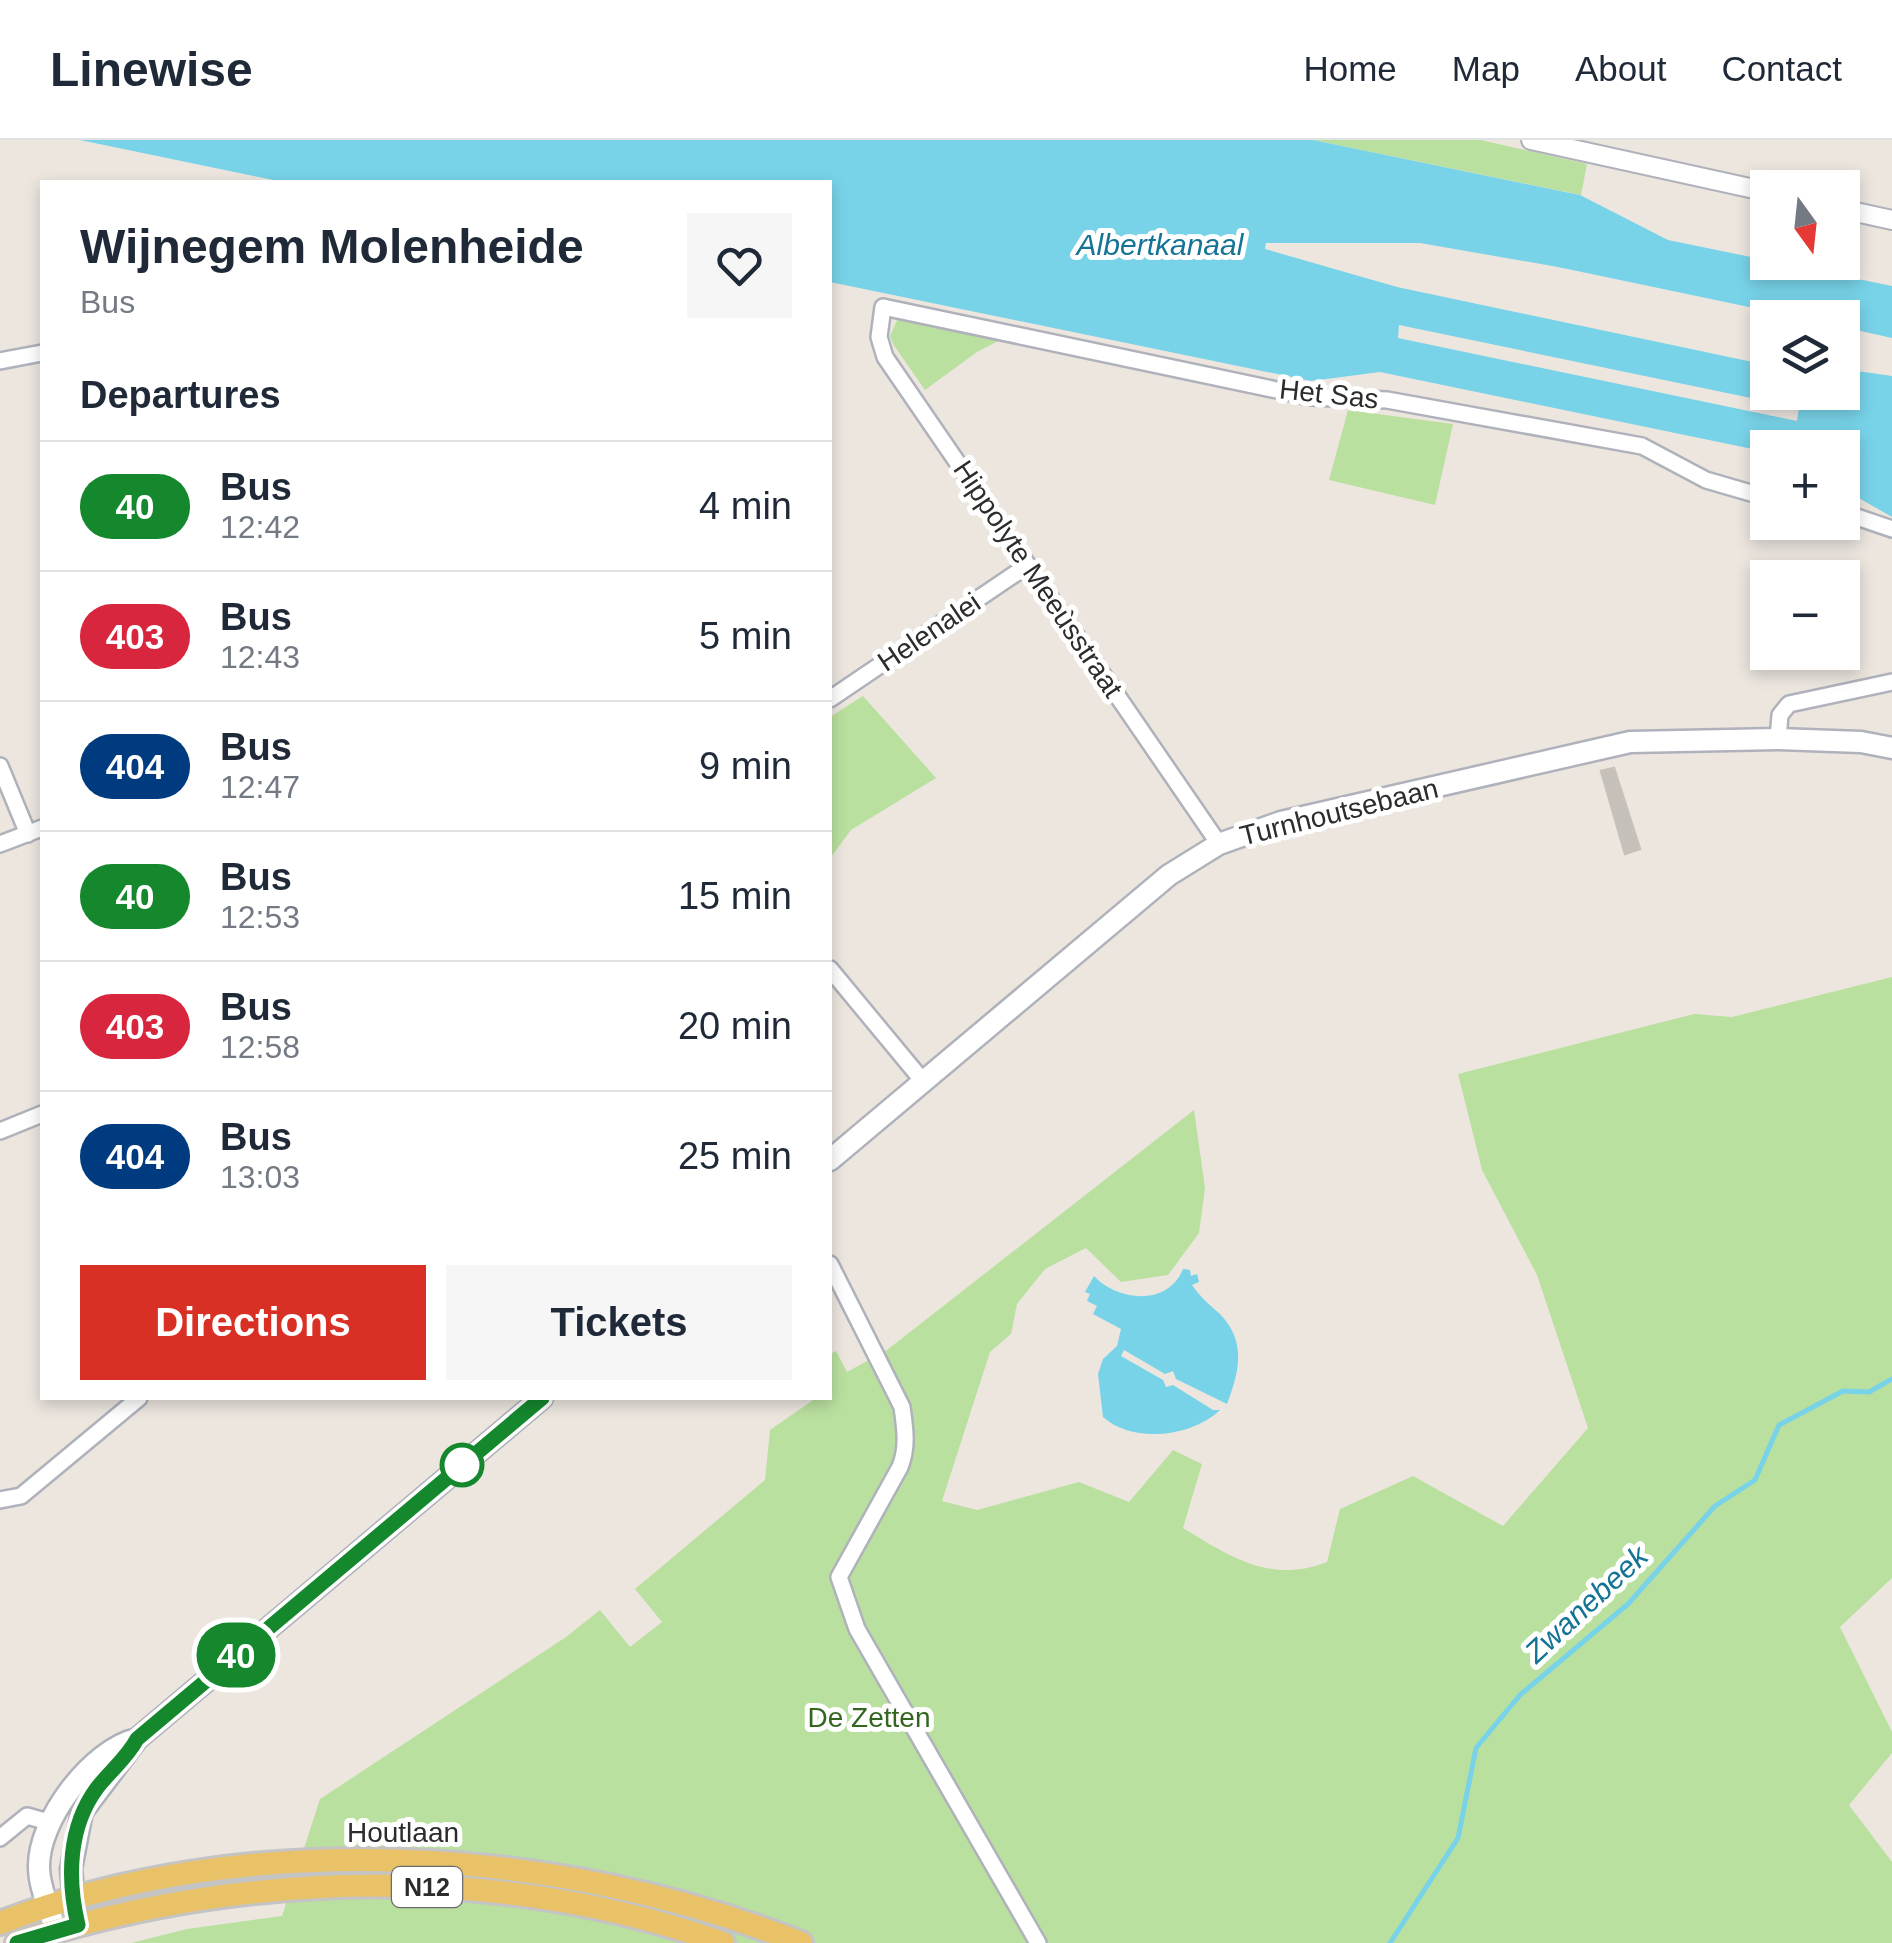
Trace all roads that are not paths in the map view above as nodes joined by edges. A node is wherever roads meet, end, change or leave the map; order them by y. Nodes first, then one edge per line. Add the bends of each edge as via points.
1 (1532, 140) edge
2 (1750, 188) edge
3 (1860, 213) edge
4 (1892, 220) edge
5 (884, 307) joint
6 (40, 354) edge
7 (0, 361) edge
8 (1750, 493) edge
9 (1860, 518) edge
10 (1892, 529) edge
11 (1028, 564) junction
12 (1892, 682) edge
13 (832, 698) edge
14 (1778, 739) junction
15 (1892, 748) edge
16 (0, 766) edge
17 (35, 831) edge
18 (0, 844) edge
19 (1219, 844) junction
20 (832, 971) edge
21 (922, 1080) junction
22 (40, 1115) edge
23 (0, 1131) edge
24 (832, 1158) edge
25 (832, 1268) edge
26 (138, 1400) edge
27 (540, 1400) edge
28 (0, 1500) edge
29 (137, 1739) junction
30 (52, 1824) junction
31 (76, 1830) junction
32 (0, 1838) edge
33 (72, 1901) junction
34 (48, 1906) junction
35 (0, 1922) edge
36 (67, 1928) junction
37 (17, 1943) edge
38 (722, 1943) edge
39 (801, 1943) edge
40 (1038, 1943) edge

1 - 2 street
3 - 4 street
5 - 8 street, Het Sas via 1310,397 1388,400 1642,446 1706,480
5 - 11 street, Hippolyte Meeùsstraat via 885,357
6 - 7 street
9 - 10 street
11 - 13 street, Helenalei
11 - 19 street, Hippolyte Meeùsstraat
12 - 14 street via 1785,706
14 - 15 main road, Turnhoutsebaan
14 - 19 main road, Turnhoutsebaan via 1621,744 1280,822
16 - 17 street
17 - 18 street
19 - 21 main road, Turnhoutsebaan via 1169,875
20 - 21 street
21 - 24 main road, Turnhoutsebaan
22 - 23 street
25 - 40 street via 902,1407 906,1433 900,1468 839,1577 843,1596
26 - 28 street via 21,1496
27 - 29 main road
29 - 30 main road via 118,1743 86,1770
29 - 31 main road via 93,1793
30 - 31 main road
30 - 32 street via 27,1816
30 - 34 main road via 38,1870
31 - 33 main road
33 - 34 main road, Houtlaan / N12
33 - 36 main road
33 - 39 main road, Houtlaan / N12 via 187,1875 288,1863 478,1863 655,1894
34 - 35 main road, Houtlaan / N12
34 - 36 main road
36 - 37 main road, Houtlaan / N12
36 - 38 main road, Houtlaan / N12 via 270,1891 402,1886 560,1902

